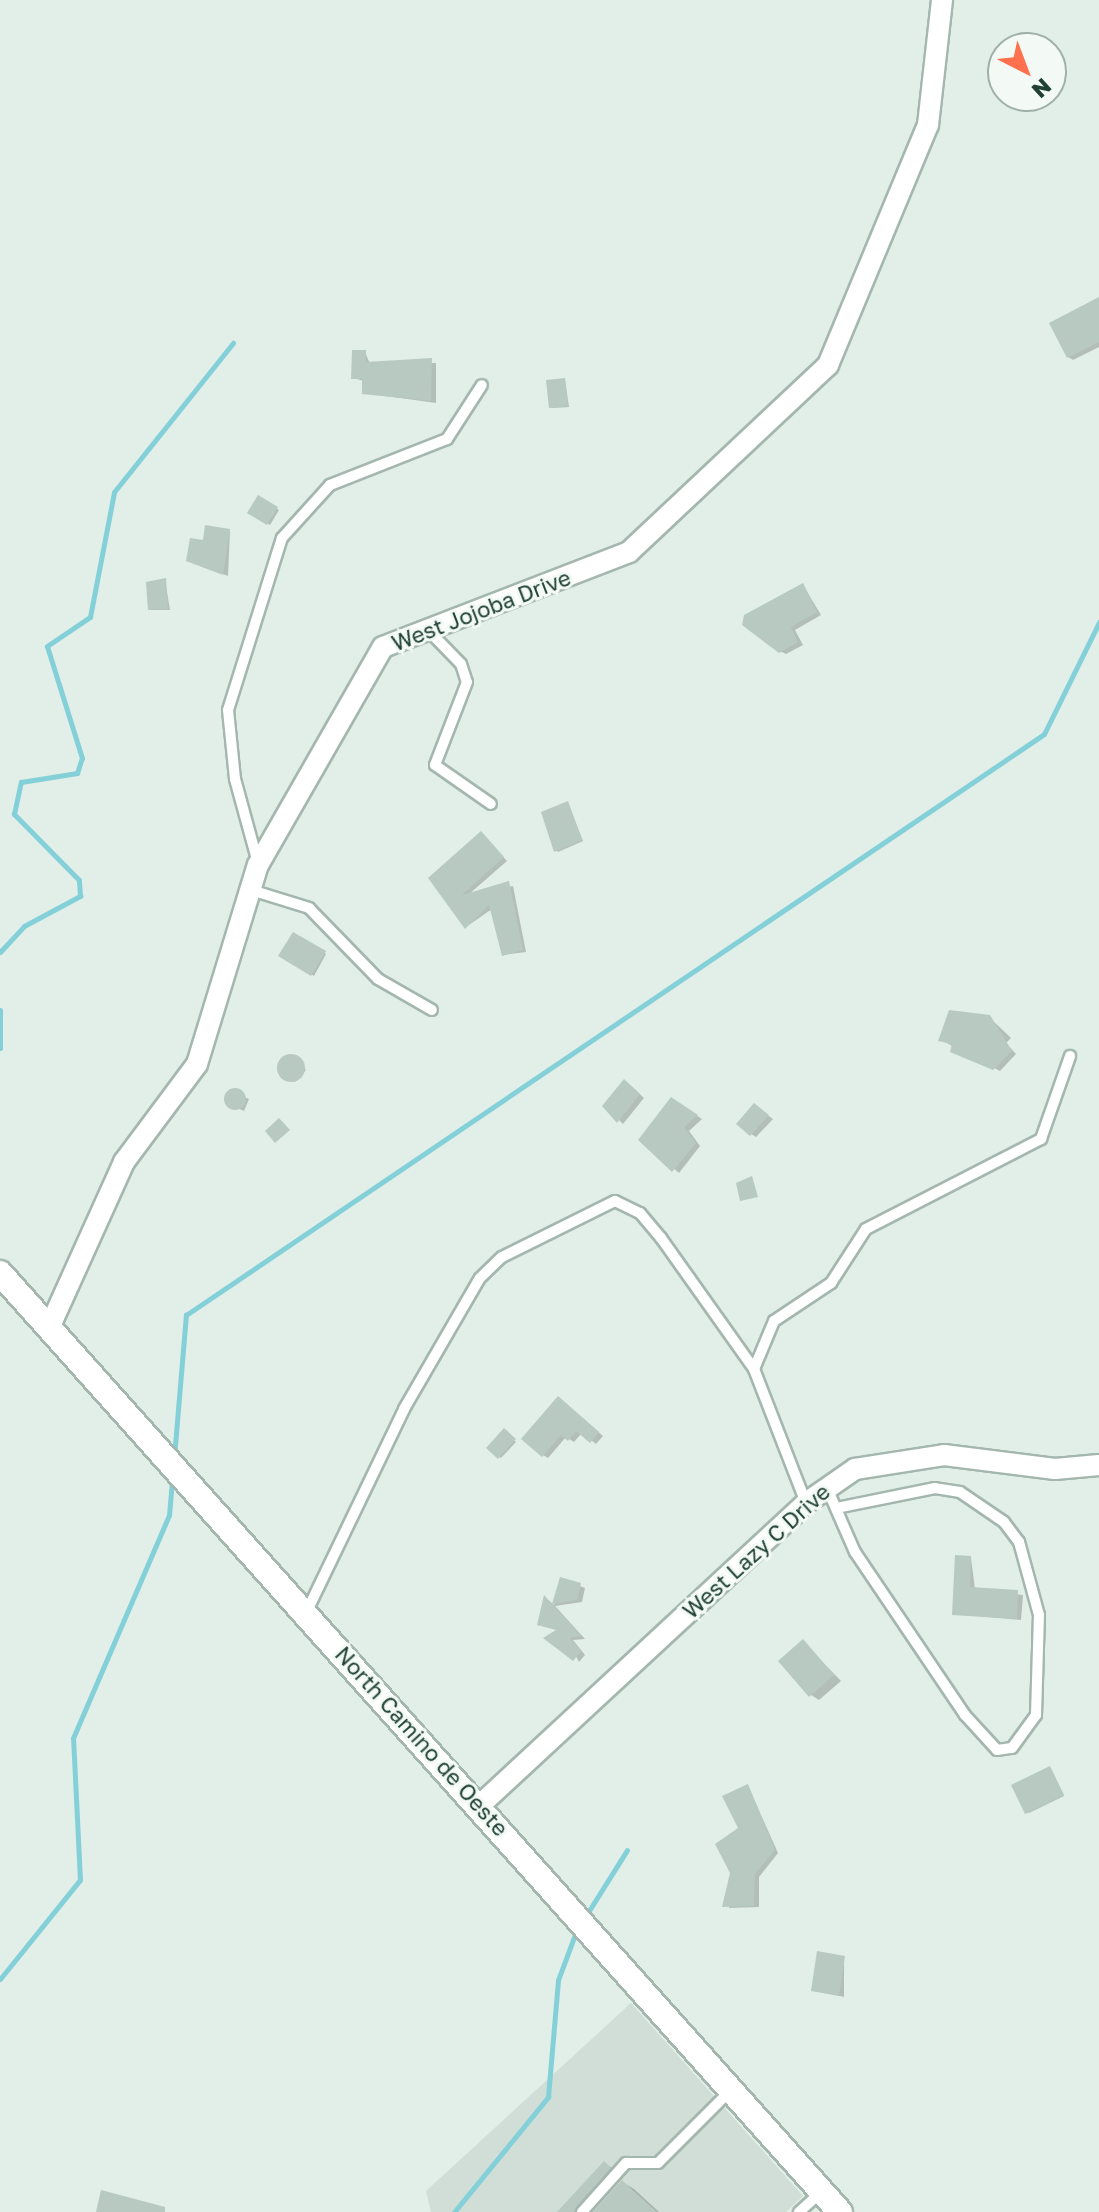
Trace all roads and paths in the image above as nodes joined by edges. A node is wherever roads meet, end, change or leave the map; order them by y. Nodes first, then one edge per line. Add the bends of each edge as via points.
1 (942, 0) edge
2 (482, 385) dead end
3 (428, 630) junction
4 (491, 804) dead end
5 (258, 865) junction
6 (251, 890) junction
7 (432, 1010) dead end
8 (1070, 1056) dead end
9 (0, 1273) edge
10 (50, 1326) junction
11 (754, 1369) junction
12 (1099, 1465) edge
13 (826, 1486) junction
14 (806, 1503) junction
15 (837, 1508) junction
16 (307, 1611) junction
17 (480, 1805) junction
18 (729, 2092) junction
19 (821, 2192) junction
20 (582, 2212) edge
21 (799, 2212) edge
22 (839, 2212) edge

1 - 3 street, West Jojoba Drive via 928,125 828,365 629,552
2 - 5 lane via 447,439 330,485 282,538 228,710 235,779
3 - 4 lane via 461,664 467,682 435,765
3 - 5 street, West Jojoba Drive via 383,647
5 - 6 street, West Jojoba Drive
6 - 7 lane via 309,908 378,979
6 - 10 street, West Jojoba Drive via 197,1064 124,1162
8 - 11 lane via 1041,1139 866,1229 831,1283 774,1321
9 - 10 street, North Camino de Oeste
10 - 16 street, North Camino de Oeste
11 - 14 lane
11 - 16 lane via 661,1238 640,1213 615,1201 502,1257 480,1278 404,1409
12 - 13 street, West Lazy C Drive via 919,1457 855,1469
13 - 14 street, West Lazy C Drive
13 - 15 lane
14 - 17 street, West Lazy C Drive
15 - 15 lane via 855,1552 981,1738 997,1750 1012,1748 1036,1715 1039,1615 1019,1542 1004,1522 960,1492 935,1488
16 - 17 street, North Camino de Oeste
17 - 18 street, North Camino de Oeste
18 - 19 street, North Camino de Oeste
18 - 20 lane via 658,2163 626,2163
19 - 21 lane
19 - 22 street, North Camino de Oeste

